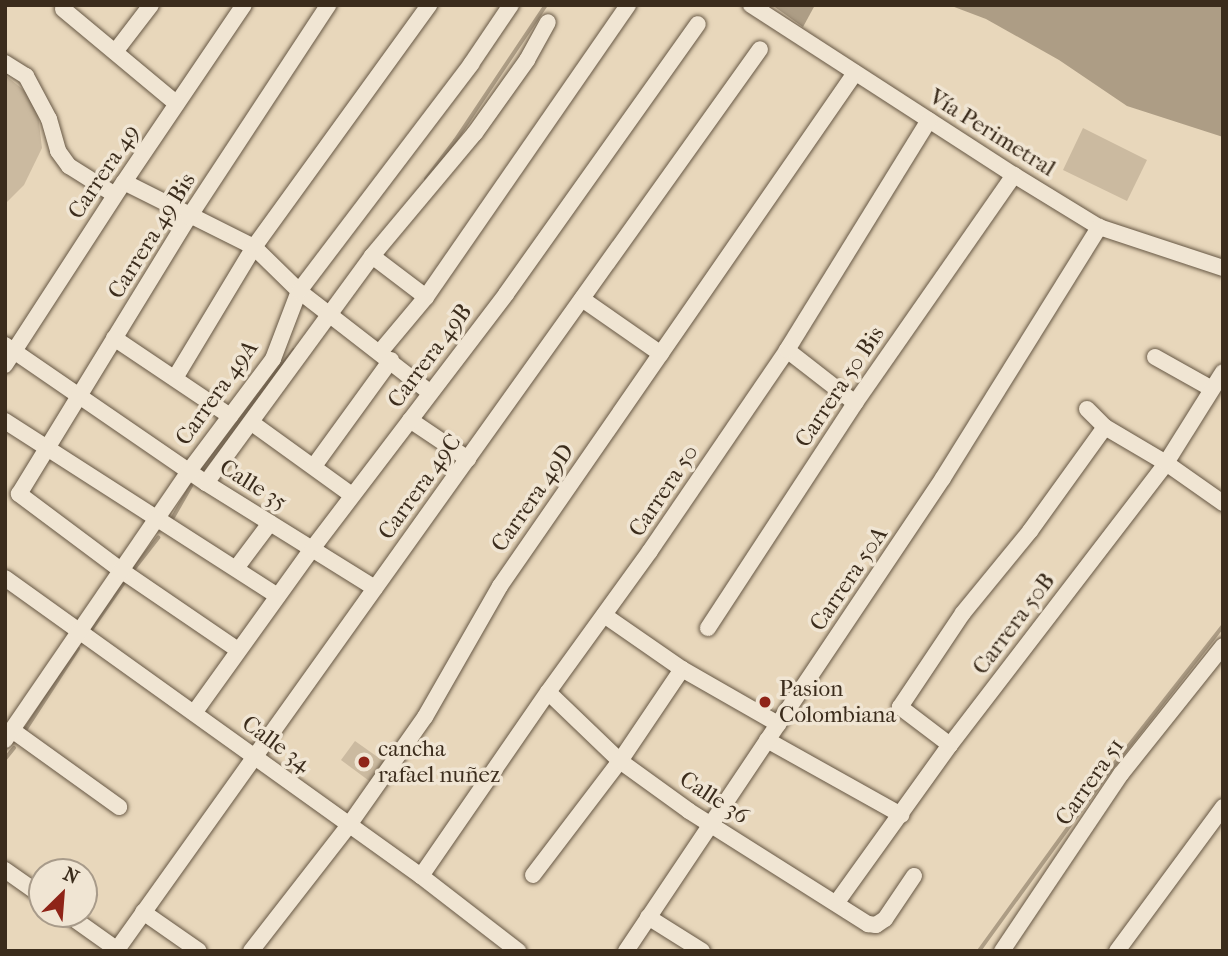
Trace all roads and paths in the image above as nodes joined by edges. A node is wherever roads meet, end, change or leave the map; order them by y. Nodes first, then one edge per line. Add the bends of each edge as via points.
1 (151, 5) edge
2 (244, 5) edge
3 (328, 5) edge
4 (429, 5) edge
5 (511, 5) edge
6 (628, 5) edge
7 (751, 5) edge
8 (61, 10) edge
9 (548, 22) dead end
10 (698, 24) dead end
11 (760, 49) dead end
12 (115, 52) junction
13 (5, 62) edge
14 (855, 73) junction
15 (177, 104) junction
16 (929, 120) junction
17 (1014, 176) junction
18 (119, 188) junction
19 (189, 217) junction
20 (1099, 227) junction
21 (254, 247) junction
22 (372, 256) junction
23 (1223, 268) edge
24 (299, 291) junction
25 (426, 297) junction
26 (582, 299) junction
27 (330, 316) junction
28 (114, 338) junction
29 (786, 350) junction
30 (8, 354) edge
31 (661, 355) junction
32 (385, 356) junction
33 (1155, 357) dead end
34 (175, 378) junction
35 (1219, 380) edge
36 (429, 392) junction
37 (79, 394) junction
38 (855, 403) junction
39 (1087, 410) dead end
40 (230, 415) junction
41 (410, 420) junction
42 (5, 421) edge
43 (252, 423) junction
44 (1105, 426) junction
45 (48, 447) junction
46 (468, 459) junction
47 (1166, 463) junction
48 (314, 466) junction
49 (190, 471) junction
50 (206, 483) junction
51 (352, 495) junction
52 (1223, 503) edge
53 (156, 520) junction
54 (270, 523) junction
55 (312, 549) junction
56 (237, 567) junction
57 (122, 571) junction
58 (5, 578) edge
59 (375, 588) junction
60 (278, 596) junction
61 (604, 615) junction
62 (708, 628) dead end
63 (79, 632) junction
64 (1223, 646) edge
65 (238, 650) junction
66 (682, 669) junction
67 (548, 692) junction
68 (194, 713) junction
69 (778, 724) junction
70 (8, 735) edge
71 (767, 740) junction
72 (950, 745) junction
73 (255, 757) junction
74 (620, 761) junction
75 (119, 807) dead end
76 (1223, 807) edge
77 (901, 815) junction
78 (709, 823) junction
79 (349, 825) junction
80 (5, 870) edge
81 (533, 875) dead end
82 (421, 876) junction
83 (914, 876) dead end
84 (28, 886) edge
85 (837, 902) junction
86 (144, 912) junction
87 (648, 917) junction
88 (86, 928) edge
89 (116, 950) edge
90 (199, 951) edge
91 (251, 951) edge
92 (518, 951) edge
93 (626, 951) edge
94 (702, 951) edge
95 (1002, 951) edge
96 (1117, 951) edge

1 - 12 street
2 - 15 street, Carrera 49
3 - 19 street, Carrera 49 Bis
4 - 21 street
5 - 24 street, Carrera 49A
6 - 25 street
7 - 14 street, Vía Perimetral
8 - 12 street
9 - 22 street via 475,133
10 - 36 street, Carrera 49B via 506,294
11 - 26 street, Carrera 49C
12 - 15 street
13 - 18 street via 26,76 69,166
14 - 16 street, Vía Perimetral
14 - 31 street, Carrera 49D
15 - 18 street, Carrera 49
16 - 17 street, Vía Perimetral
16 - 29 street, Carrera 50
17 - 20 street, Vía Perimetral
17 - 38 street, Carrera 50 Bis
18 - 19 street
18 - 30 street, Carrera 49
19 - 21 street
19 - 28 street, Carrera 49 Bis
20 - 23 street, Vía Perimetral
20 - 69 street, Carrera 50A via 943,478
21 - 24 street
21 - 34 street
22 - 25 street
22 - 27 street
24 - 27 street
24 - 40 street, Carrera 49A via 273,359
25 - 32 street
26 - 31 street
26 - 46 street, Carrera 49C
27 - 32 street
27 - 43 street
28 - 34 street
28 - 37 street, Carrera 49 Bis
29 - 38 street
29 - 61 street, Carrera 50
30 - 37 street, Calle 35
31 - 79 street, Carrera 49D via 500,586 425,717
32 - 36 street
32 - 48 street
33 - 35 street
34 - 40 street
35 - 47 street, Carrera 50B
36 - 41 street, Carrera 49B
37 - 45 street, Carrera 49 Bis
37 - 49 street, Calle 35
38 - 62 street, Carrera 50 Bis
39 - 44 street
40 - 49 street, Carrera 49A
41 - 46 street
41 - 51 street, Carrera 49B
42 - 45 street
43 - 48 street
43 - 50 street
44 - 47 street
44 - 72 street via 1030,531 963,613 900,707
45 - 53 street
45 - 57 street, Carrera 49 Bis via 19,494
46 - 59 street, Carrera 49C
47 - 52 street
47 - 72 street, Carrera 50B
48 - 51 street
49 - 50 street, Calle 35
49 - 53 street, Carrera 49A
50 - 54 street, Calle 35
51 - 55 street, Carrera 49B
53 - 56 street
53 - 57 street, Carrera 49A
54 - 55 street, Calle 35
54 - 56 street
55 - 59 street, Calle 35
55 - 60 street, Carrera 49B
56 - 60 street
57 - 63 street, Carrera 49A
57 - 65 street
58 - 63 street, Calle 34
59 - 73 street, Carrera 49C
60 - 65 street, Carrera 49B
61 - 66 street
61 - 67 street, Carrera 50
63 - 68 street, Calle 34
63 - 70 street, Carrera 49A
64 - 95 street, Carrera 51 via 1121,774
65 - 68 street, Carrera 49B
66 - 69 street
66 - 74 street
67 - 74 street, Calle 36
67 - 82 street, Carrera 50
68 - 73 street, Calle 34
69 - 71 street, Carrera 50A
70 - 75 street
71 - 77 street
71 - 78 street, Carrera 50A
72 - 77 street, Carrera 50B
73 - 79 street, Calle 34
73 - 86 street, Carrera 49C
74 - 78 street, Calle 36
74 - 81 street
76 - 96 street
77 - 85 street, Carrera 50B
78 - 85 street, Calle 36
78 - 87 street, Carrera 50A
79 - 82 street, Calle 34
79 - 91 street, Carrera 49D
80 - 84 street
82 - 92 street, Calle 34
83 - 85 street, Calle 36 via 876,925
86 - 89 street, Carrera 49C
86 - 90 street
87 - 93 street, Carrera 50A
87 - 94 street
88 - 89 street

